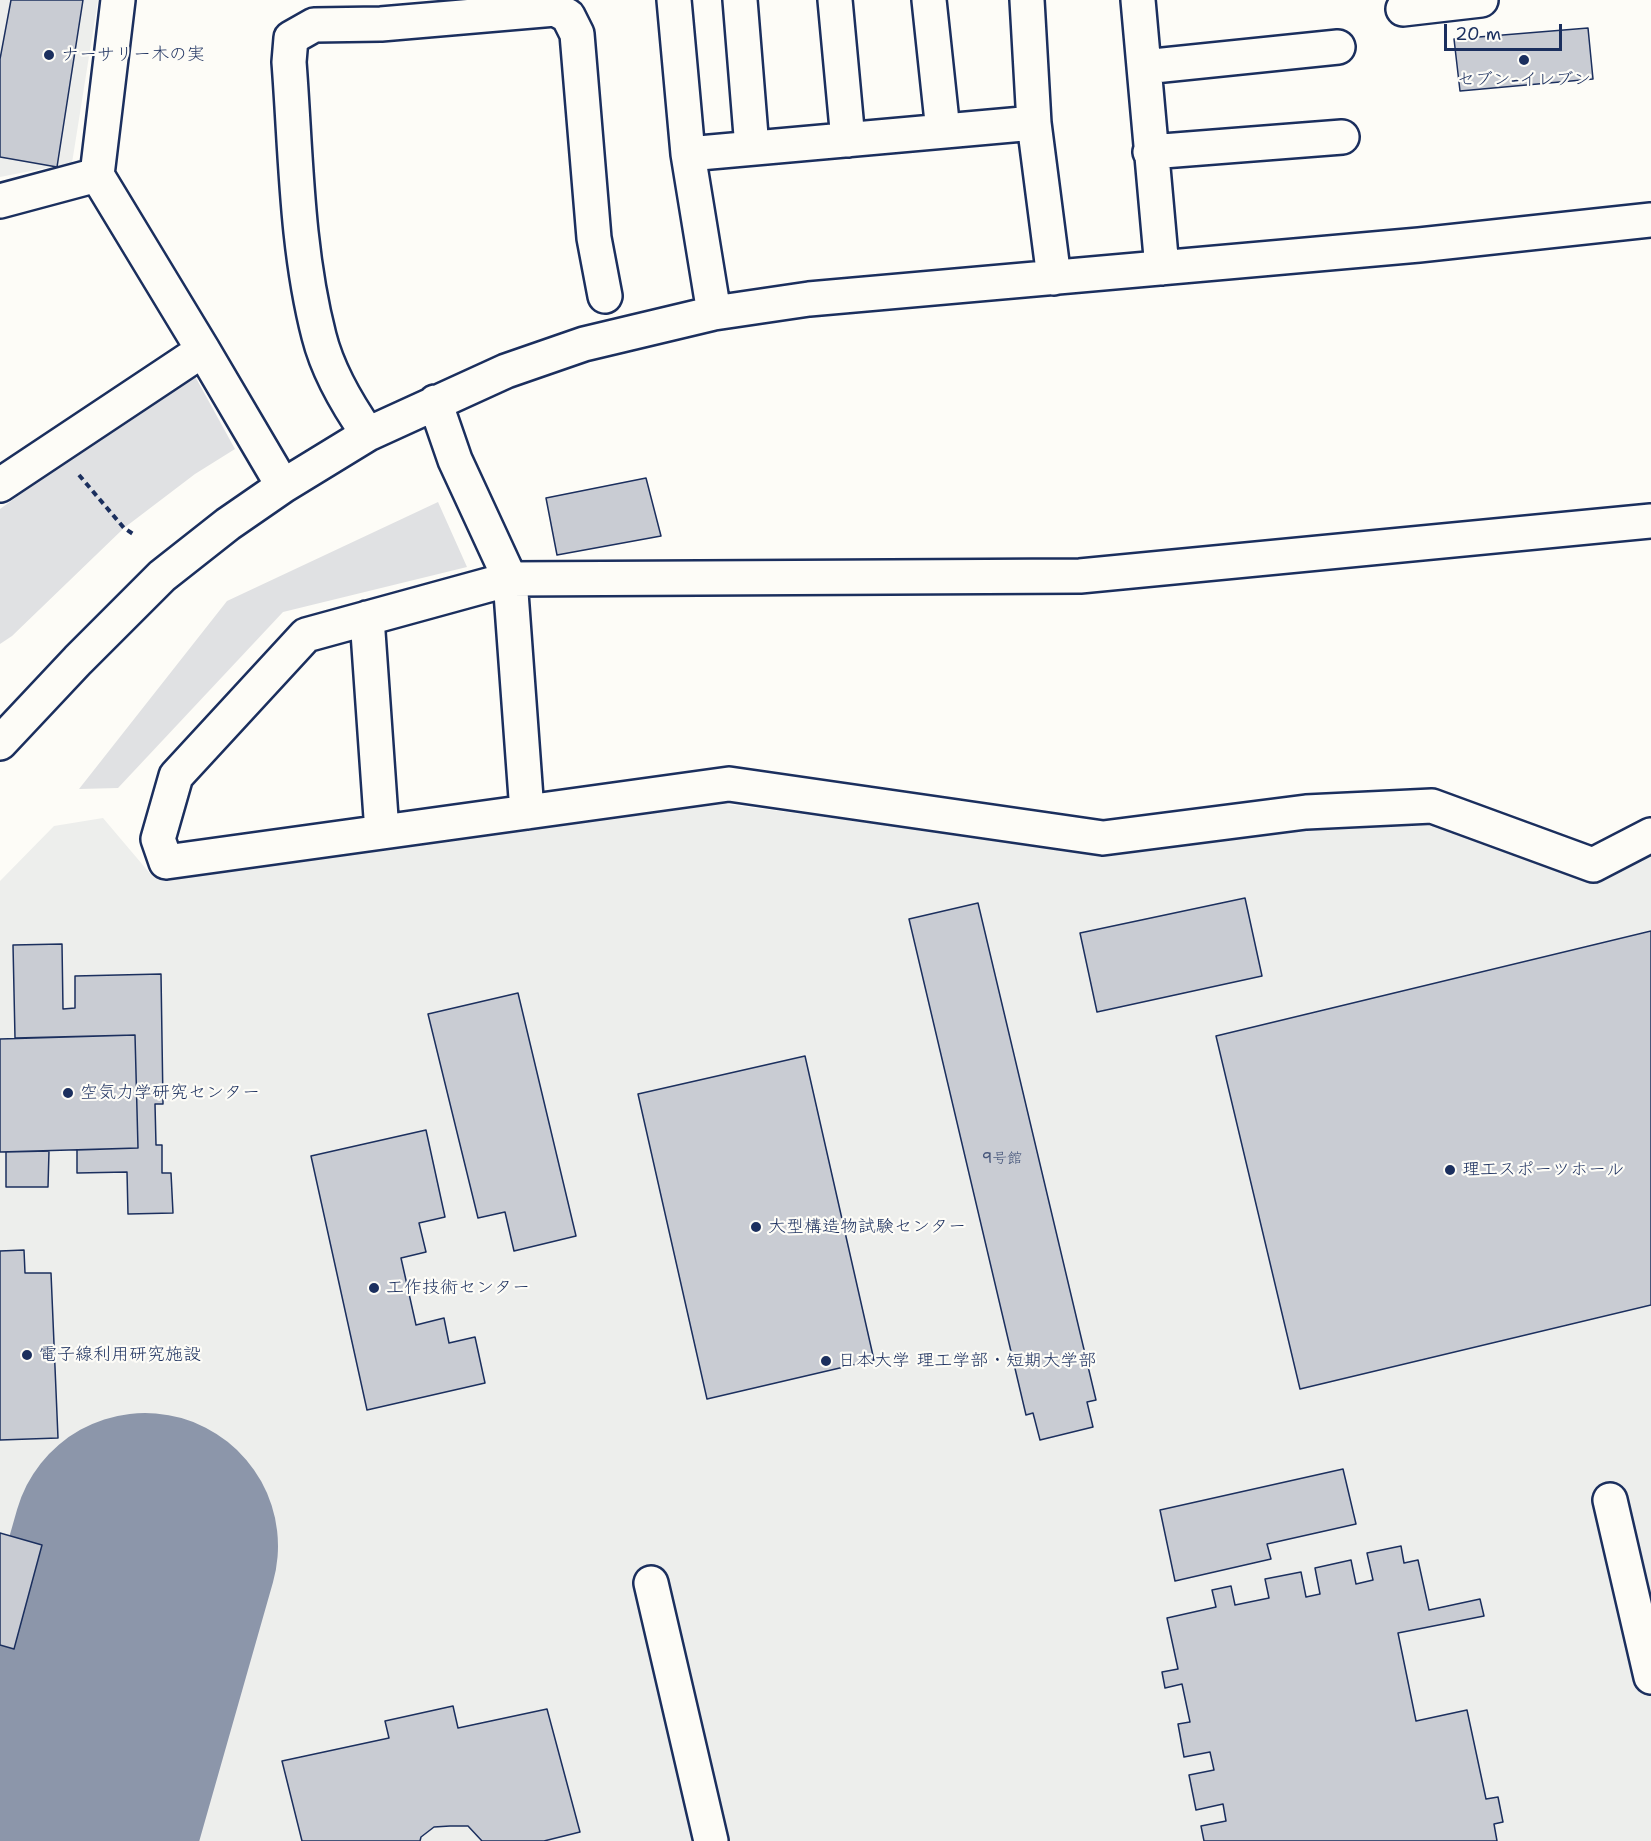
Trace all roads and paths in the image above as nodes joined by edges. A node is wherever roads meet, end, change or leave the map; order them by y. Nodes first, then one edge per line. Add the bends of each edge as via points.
1 (118, 0) edge
2 (674, 0) edge
3 (740, 0) edge
4 (835, 0) edge
5 (929, 0) edge
6 (1027, 0) edge
7 (1138, 0) edge
8 (1480, 0) edge
9 (1403, 9) dead end
10 (1338, 46) dead end
11 (1144, 67) junction
12 (1034, 123) junction
13 (943, 131) junction
14 (1342, 137) dead end
15 (848, 140) junction
16 (752, 148) junction
17 (1150, 152) junction
18 (688, 154) junction
19 (97, 175) junction
20 (0, 201) edge
21 (1651, 220) edge
22 (1162, 268) junction
23 (1054, 278) junction
24 (605, 296) dead end
25 (714, 313) junction
26 (203, 350) junction
27 (435, 402) junction
28 (368, 434) junction
29 (72, 468) dead end
30 (0, 485) edge
31 (283, 486) junction
32 (1651, 521) edge
33 (136, 536) dead end
34 (510, 579) junction
35 (367, 618) junction
36 (0, 743) edge
37 (527, 812) junction
38 (382, 832) junction
39 (1651, 835) edge
40 (1610, 1500) dead end
41 (651, 1583) dead end
42 (1651, 1677) edge
43 (711, 1841) edge

1 - 19 street
2 - 18 street
3 - 16 street
4 - 15 street
5 - 13 street
6 - 12 street
7 - 11 street
8 - 9 street
10 - 11 street
11 - 17 street
12 - 13 street
12 - 23 street
13 - 15 street
14 - 17 street
15 - 16 street
16 - 18 street
17 - 22 street
18 - 25 street
19 - 20 street
19 - 26 street
21 - 22 street
22 - 23 street
23 - 25 street via 809,299
24 - 28 street via 594,238 577,33 568,16 555,9 381,24 314,25 291,38 289,62 303,251 319,338 343,399
25 - 27 street via 584,344 506,371
26 - 30 street
26 - 31 street
27 - 28 street
27 - 34 street via 456,460
28 - 31 street
29 - 33 path via 124,528
31 - 36 street via 162,576
32 - 34 street via 1080,576
34 - 35 street
34 - 37 street
35 - 38 street
35 - 38 street via 306,635 176,776 158,839 166,862
37 - 38 street
37 - 39 street via 729,784 1102,838 1306,812 1432,806 1593,865
40 - 42 street
41 - 43 street

